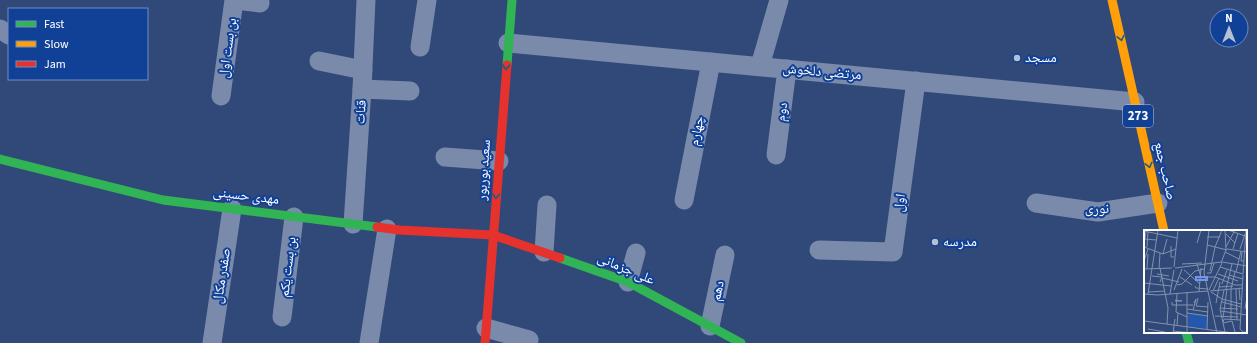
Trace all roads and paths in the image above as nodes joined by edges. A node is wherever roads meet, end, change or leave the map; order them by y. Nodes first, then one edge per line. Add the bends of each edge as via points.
1 (234, 0) edge
2 (366, 0) edge
3 (427, 0) edge
4 (512, 0) edge
5 (779, 0) edge
6 (1112, 0) edge
7 (260, 3) dead end
8 (508, 43) junction
9 (420, 47) dead end
10 (319, 61) dead end
11 (711, 62) junction
12 (760, 66) junction
13 (787, 69) junction
14 (363, 70) junction
15 (916, 81) junction
16 (362, 89) junction
17 (410, 91) dead end
18 (221, 96) dead end
19 (1135, 102) junction
20 (776, 155) dead end
21 (445, 158) dead end
22 (0, 159) edge
23 (499, 161) junction
24 (684, 200) dead end
25 (1036, 203) dead end
26 (1158, 203) junction
27 (547, 204) dead end
28 (232, 208) junction
29 (294, 216) junction
30 (353, 224) junction
31 (387, 229) junction
32 (1164, 230) edge
33 (494, 235) junction
34 (819, 250) dead end
35 (544, 252) junction
36 (636, 253) dead end
37 (725, 255) dead end
38 (628, 282) junction
39 (282, 317) dead end
40 (710, 326) junction
41 (1186, 333) edge
42 (485, 336) edge
43 (529, 340) dead end
44 (212, 343) edge
45 (369, 343) edge
46 (741, 343) edge
47 (1189, 343) edge

1 - 7 street
1 - 18 street, بن بست اول
2 - 14 street, قنات
3 - 9 street
4 - 8 street, سعید بوربور
5 - 12 street
6 -> 19 street, صاحب جمع / 273
8 - 11 street, مرتضی دلخوش
8 -> 23 street, سعید بوربور
10 - 14 street
11 - 12 street, مرتضی دلخوش
11 - 24 street, چهارم
12 - 13 street, مرتضی دلخوش
13 - 15 street, مرتضی دلخوش
13 - 20 street, دوم
14 - 16 street, قنات
15 - 19 street, مرتضی دلخوش
15 - 34 street, اول via 893,252
16 - 17 street
16 - 30 street, قنات
19 -> 26 street, صاحب جمع / 273
21 - 23 street
22 - 28 street, مهدی حسینی via 163,200
23 -> 33 street, سعید بوربور
25 - 26 street, نوری via 1098,212
26 - 32 street, صاحب جمع / 273
27 - 35 street
28 - 29 street, مهدی حسینی
28 - 44 street, صفدر مکال
29 - 30 street, مهدی حسینی
29 - 39 street, بن بست یکم
30 - 31 street, مهدی حسینی
31 - 33 street, مهدی حسینی
31 - 45 street
33 - 35 street, علی جزمانی
33 - 42 street, سعید بوربور
35 - 38 street, علی جزمانی
36 - 38 street
37 - 40 street, دهم
38 - 40 street, علی جزمانی
40 - 46 street, علی جزمانی
41 - 47 street
42 - 43 street

